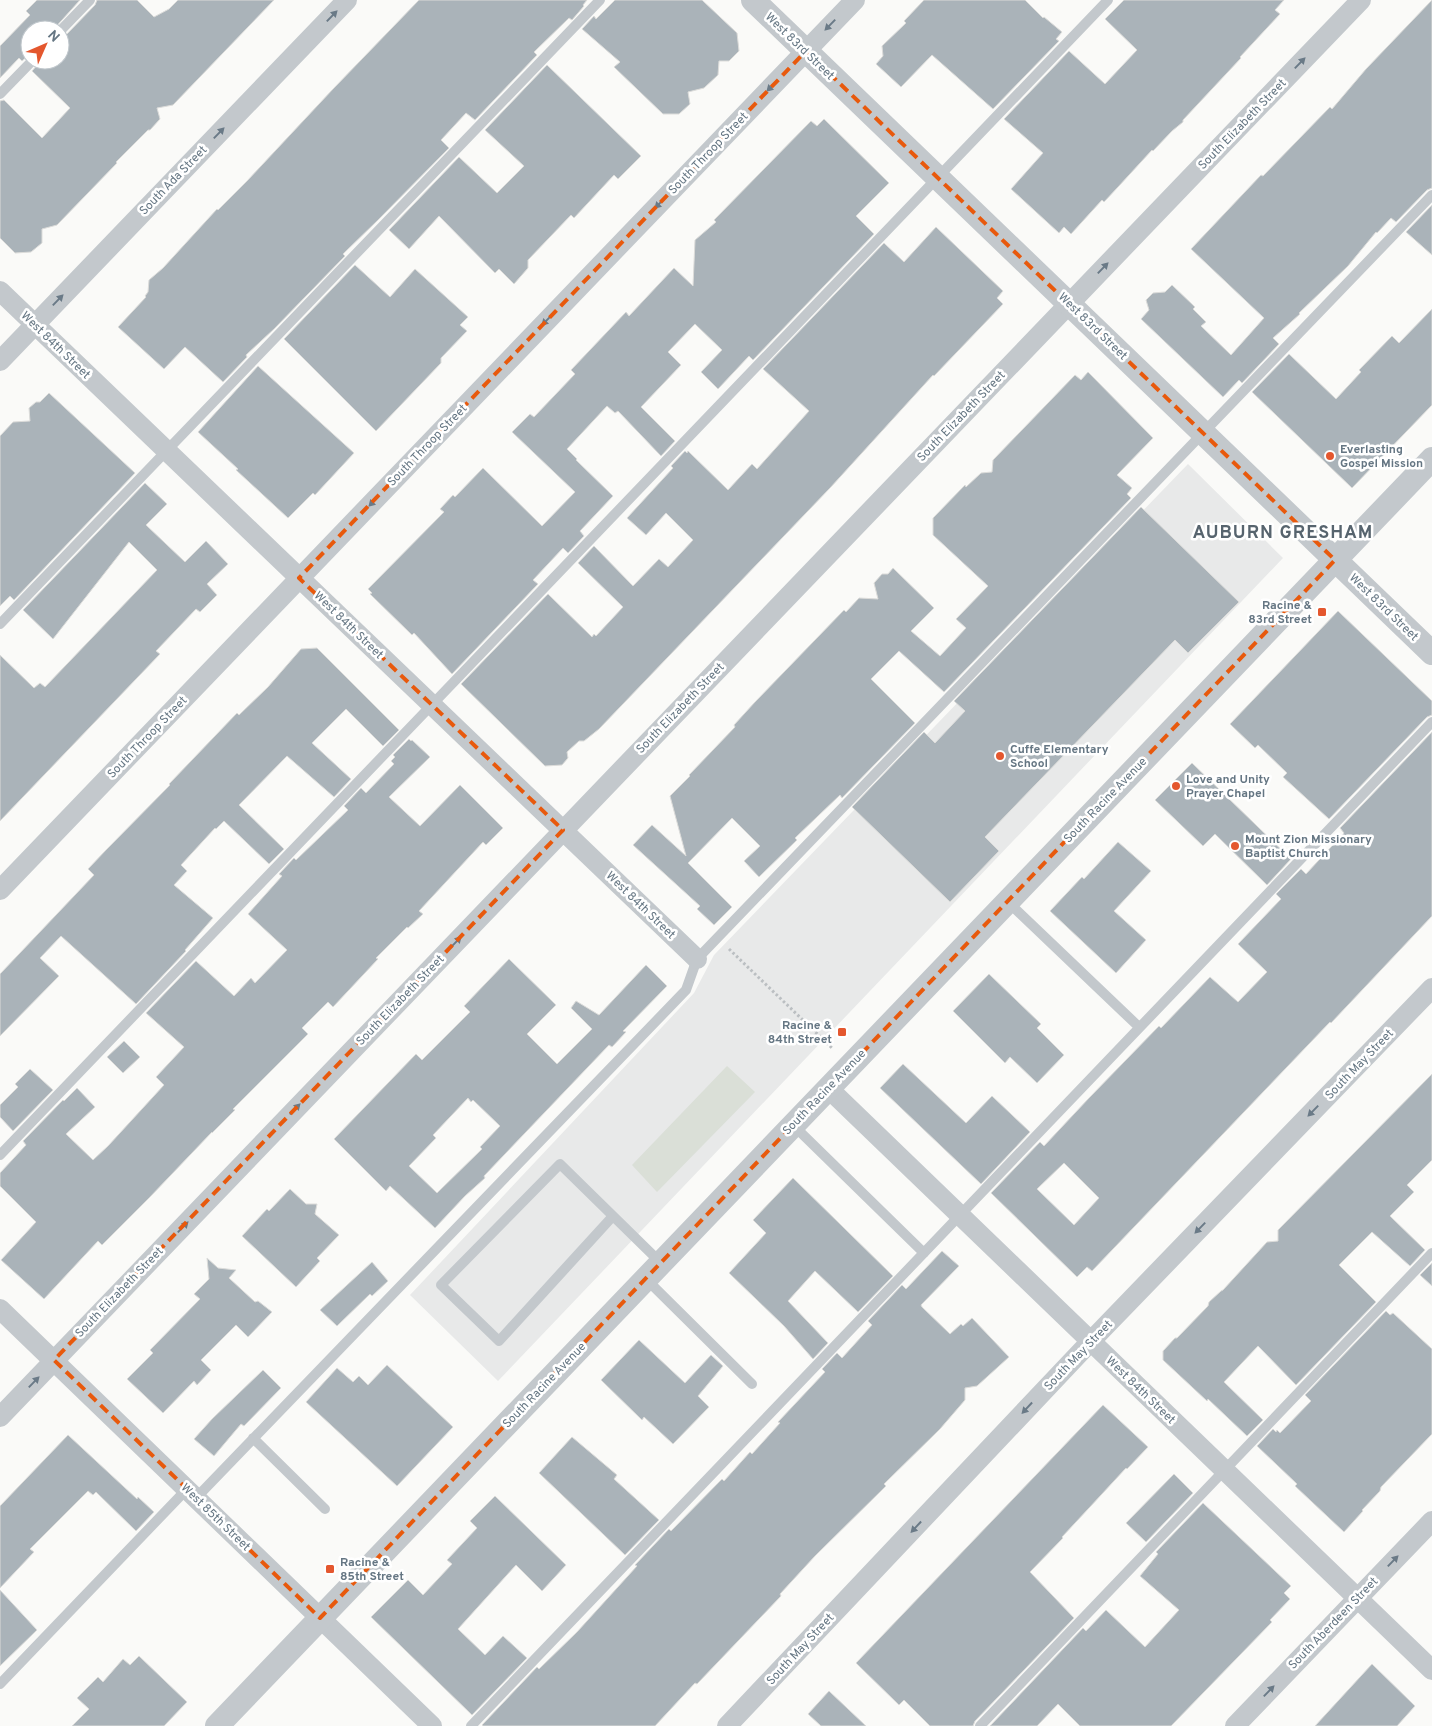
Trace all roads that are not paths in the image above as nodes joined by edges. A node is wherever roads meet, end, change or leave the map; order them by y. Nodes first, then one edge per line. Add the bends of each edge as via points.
1 (90, 0) edge
2 (347, 0) edge
3 (600, 0) edge
4 (753, 0) edge
5 (855, 0) edge
6 (1108, 0) edge
7 (1362, 0) edge
8 (70, 21) edge
9 (806, 51) junction
10 (23, 70) edge
11 (0, 94) edge
12 (937, 178) junction
13 (1432, 195) edge
14 (0, 291) edge
15 (1069, 303) junction
16 (35, 325) junction
17 (0, 361) edge
18 (1204, 433) junction
19 (166, 451) junction
20 (1432, 459) edge
21 (1335, 560) junction
22 (299, 578) junction
23 (0, 624) edge
24 (1432, 653) edge
25 (432, 705) junction
26 (1432, 722) edge
27 (563, 830) junction
28 (0, 890) edge
29 (1007, 902) junction
30 (697, 959) junction
31 (1432, 988) edge
32 (1139, 1027) junction
33 (828, 1088) junction
34 (793, 1125) junction
35 (0, 1155) edge
36 (614, 1216) junction
37 (960, 1216) junction
38 (924, 1253) junction
39 (1432, 1253) edge
40 (653, 1271) junction
41 (0, 1308) edge
42 (1091, 1341) junction
43 (54, 1360) junction
44 (752, 1384) dead end
45 (0, 1417) edge
46 (253, 1438) junction
47 (1224, 1470) junction
48 (191, 1493) junction
49 (325, 1509) dead end
50 (1432, 1521) edge
51 (1358, 1598) junction
52 (320, 1618) junction
53 (1432, 1670) edge
54 (0, 1684) edge
55 (217, 1726) edge
56 (432, 1726) edge
57 (471, 1726) edge
58 (727, 1726) edge
59 (980, 1726) edge
60 (1235, 1726) edge

1 - 8 lane
16 -> 2 street, South Ada Street
3 - 19 lane
4 - 9 street, West 83rd Street
5 -> 9 street, South Throop Street
6 - 12 lane
15 -> 7 street, South Elizabeth Street
9 - 12 street, West 83rd Street
9 -> 22 street, South Throop Street
10 - 11 lane
12 - 15 street, West 83rd Street
12 - 25 lane
13 - 18 lane
14 - 16 street, West 84th Street
15 - 18 street, West 83rd Street
15 - 27 street, South Elizabeth Street
16 - 17 street, South Ada Street
16 - 19 street, West 84th Street
18 - 21 street, West 83rd Street
18 - 30 lane
19 - 22 street, West 84th Street
19 - 23 lane
20 - 21 street, South Racine Avenue
21 - 24 street, West 83rd Street
21 - 29 street, South Racine Avenue
22 - 25 street, West 84th Street
22 - 28 street, South Throop Street
25 - 27 street, West 84th Street
25 - 35 lane
26 - 32 lane
27 - 30 street, West 84th Street
43 -> 27 street, South Elizabeth Street
29 - 32 lane
29 - 33 street, South Racine Avenue
30 - 46 lane via 686,990
31 -> 42 street, South May Street
32 - 37 lane
33 - 34 street, South Racine Avenue
33 - 37 street, West 84th Street
34 - 38 lane
34 - 40 street, South Racine Avenue
36 - 36 lane via 560,1164 441,1285 499,1341
36 - 40 lane
37 - 38 lane
37 - 42 street, West 84th Street
38 - 57 lane
39 - 47 lane
40 - 44 lane
40 - 52 street, South Racine Avenue
41 - 43 street, West 85th Street
42 - 47 street, West 84th Street
42 -> 58 street, South May Street
45 -> 43 street, South Elizabeth Street
43 - 48 street, West 85th Street
46 - 48 lane
46 - 49 lane
47 - 51 street, West 84th Street
47 - 59 lane
48 - 52 street, West 85th Street
48 - 54 lane
51 -> 50 street, South Aberdeen Street
51 - 53 street, West 84th Street
60 -> 51 street, South Aberdeen Street
52 - 55 street, South Racine Avenue
52 - 56 street, West 85th Street

